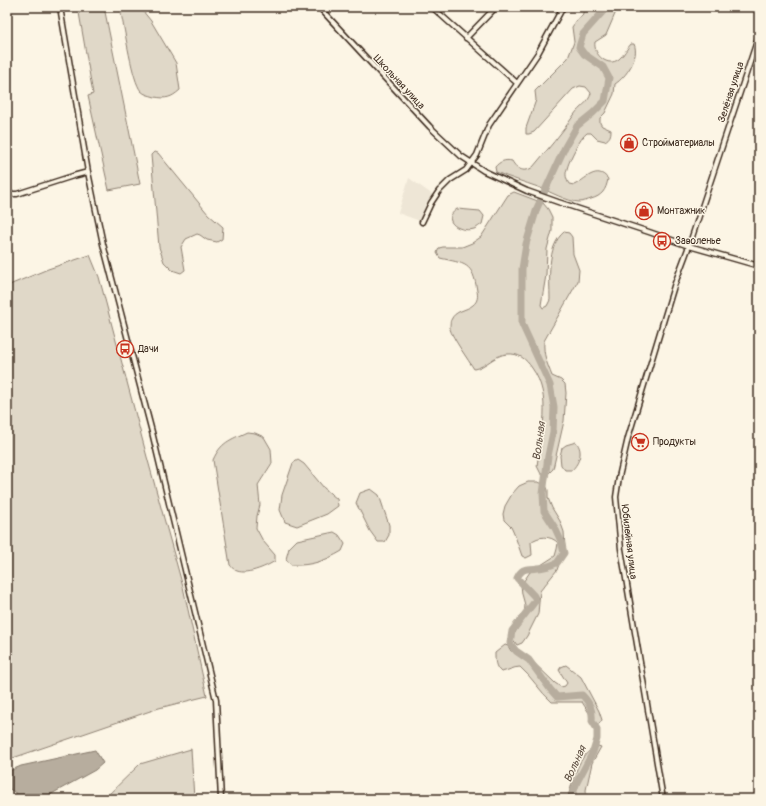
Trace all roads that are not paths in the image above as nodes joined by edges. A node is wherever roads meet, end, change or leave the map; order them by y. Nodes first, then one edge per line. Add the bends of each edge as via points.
1 (60, 7) edge
2 (319, 7) edge
3 (432, 7) edge
4 (496, 7) edge
5 (563, 7) edge
6 (759, 35) edge
7 (466, 38) junction
8 (517, 83) junction
9 (471, 163) junction
10 (88, 172) junction
11 (7, 192) edge
12 (422, 222) dead end
13 (689, 246) junction
14 (759, 266) edge
15 (221, 799) edge
16 (663, 799) edge

1 - 10 street
2 - 9 street, Школьная улица via 430,127
3 - 7 street
4 - 7 street
5 - 8 street via 538,53
6 - 13 street, Зелёная улица
7 - 8 street
8 - 9 street via 490,125
9 - 12 street via 439,191
9 - 13 street, Школьная улица via 527,191
10 - 11 street via 17,194
10 - 15 street via 103,244 154,441 216,700
13 - 14 street
13 - 16 street, Юбилейная улица via 674,286 628,438 616,497 621,549

